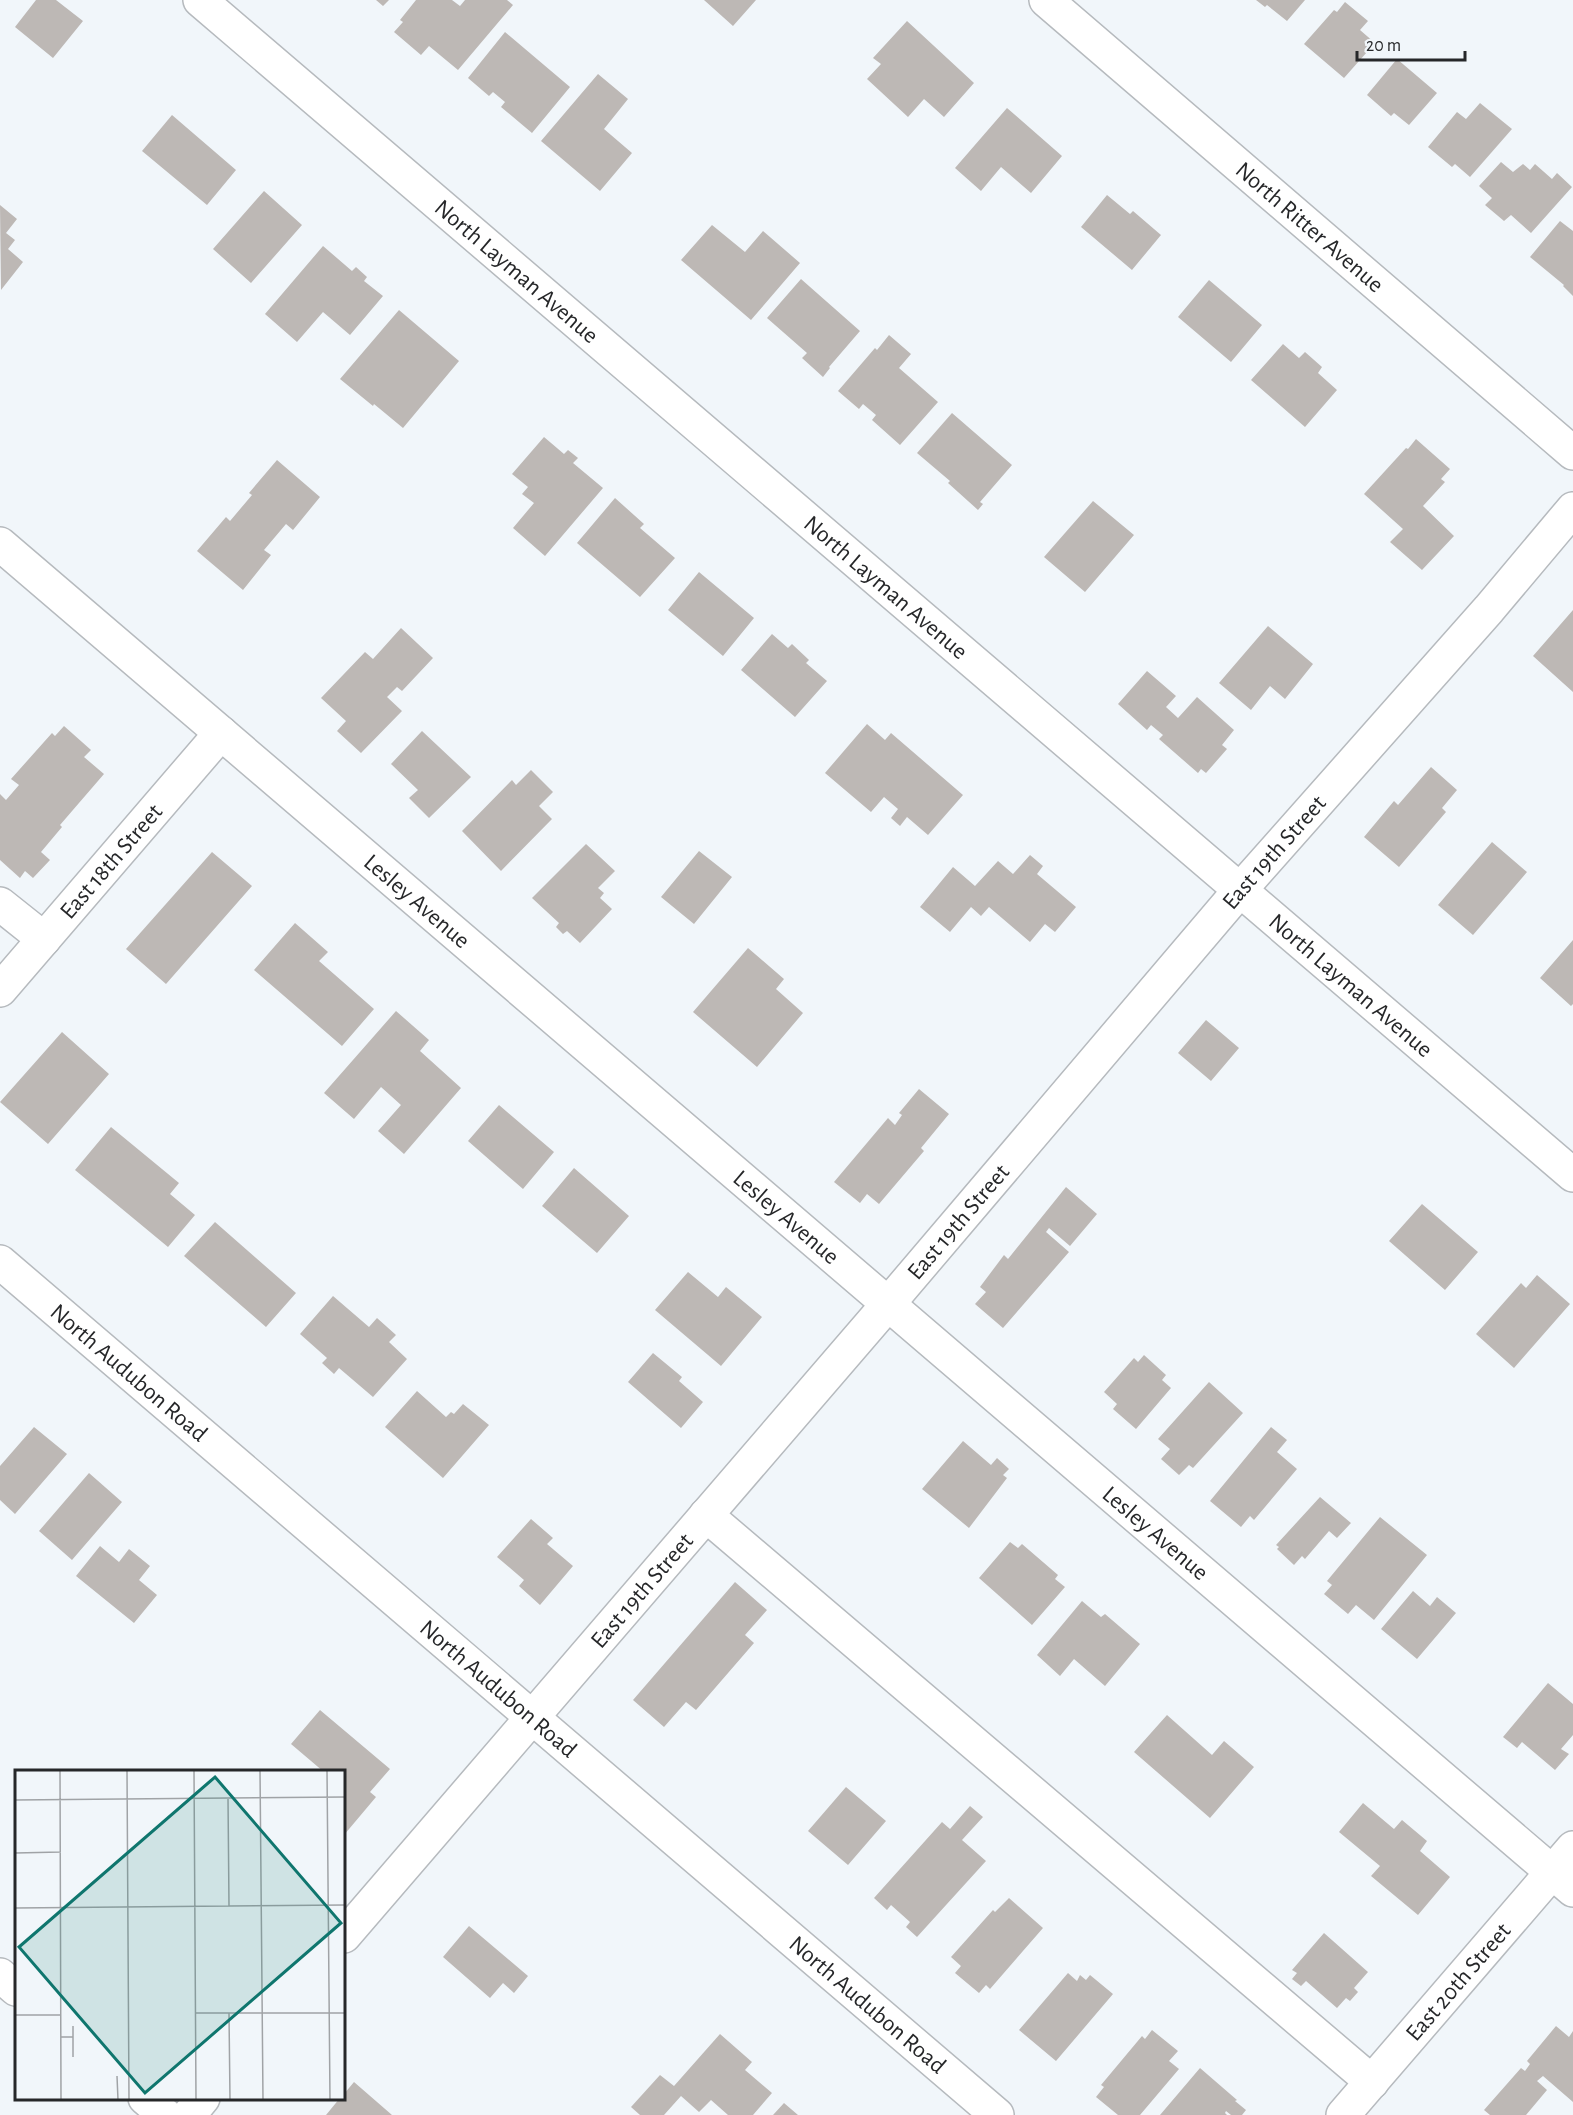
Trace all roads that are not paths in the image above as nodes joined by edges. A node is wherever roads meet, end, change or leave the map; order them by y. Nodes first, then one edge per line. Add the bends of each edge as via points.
1 (200, 0) edge
2 (1046, 0) edge
3 (1573, 453) edge
4 (1573, 509) edge
5 (0, 544) edge
6 (221, 733) junction
7 (1240, 890) junction
8 (0, 904) edge
9 (44, 939) junction
10 (0, 990) edge
11 (1573, 1175) edge
12 (0, 1262) edge
13 (888, 1304) junction
14 (706, 1515) junction
15 (532, 1717) junction
16 (1573, 1848) edge
17 (1563, 1882) edge
18 (345, 1935) edge
19 (0, 1975) edge
20 (15, 1988) edge
21 (1372, 2082) junction
22 (148, 2100) edge
23 (201, 2100) edge
24 (165, 2115) edge
25 (189, 2115) edge
26 (997, 2115) edge
27 (1343, 2115) edge

1 - 7 street, North Layman Avenue
2 - 3 street, North Ritter Avenue
4 - 7 street, East 19th Street
5 - 6 street, Lesley Avenue
6 - 9 street, East 18th Street
6 - 13 street, Lesley Avenue
7 - 11 street, North Layman Avenue
7 - 13 street, East 19th Street
8 - 9 street
9 - 10 street, East 18th Street
12 - 15 street, North Audubon Road
13 - 14 street, East 19th Street
13 - 17 street, Lesley Avenue
14 - 15 street, East 19th Street
14 - 21 street
15 - 18 street, East 19th Street
15 - 26 street, North Audubon Road
16 - 17 street, East 20th Street
17 - 21 street, East 20th Street
19 - 20 street
21 - 27 street, East 20th Street
22 - 24 street
23 - 25 street

